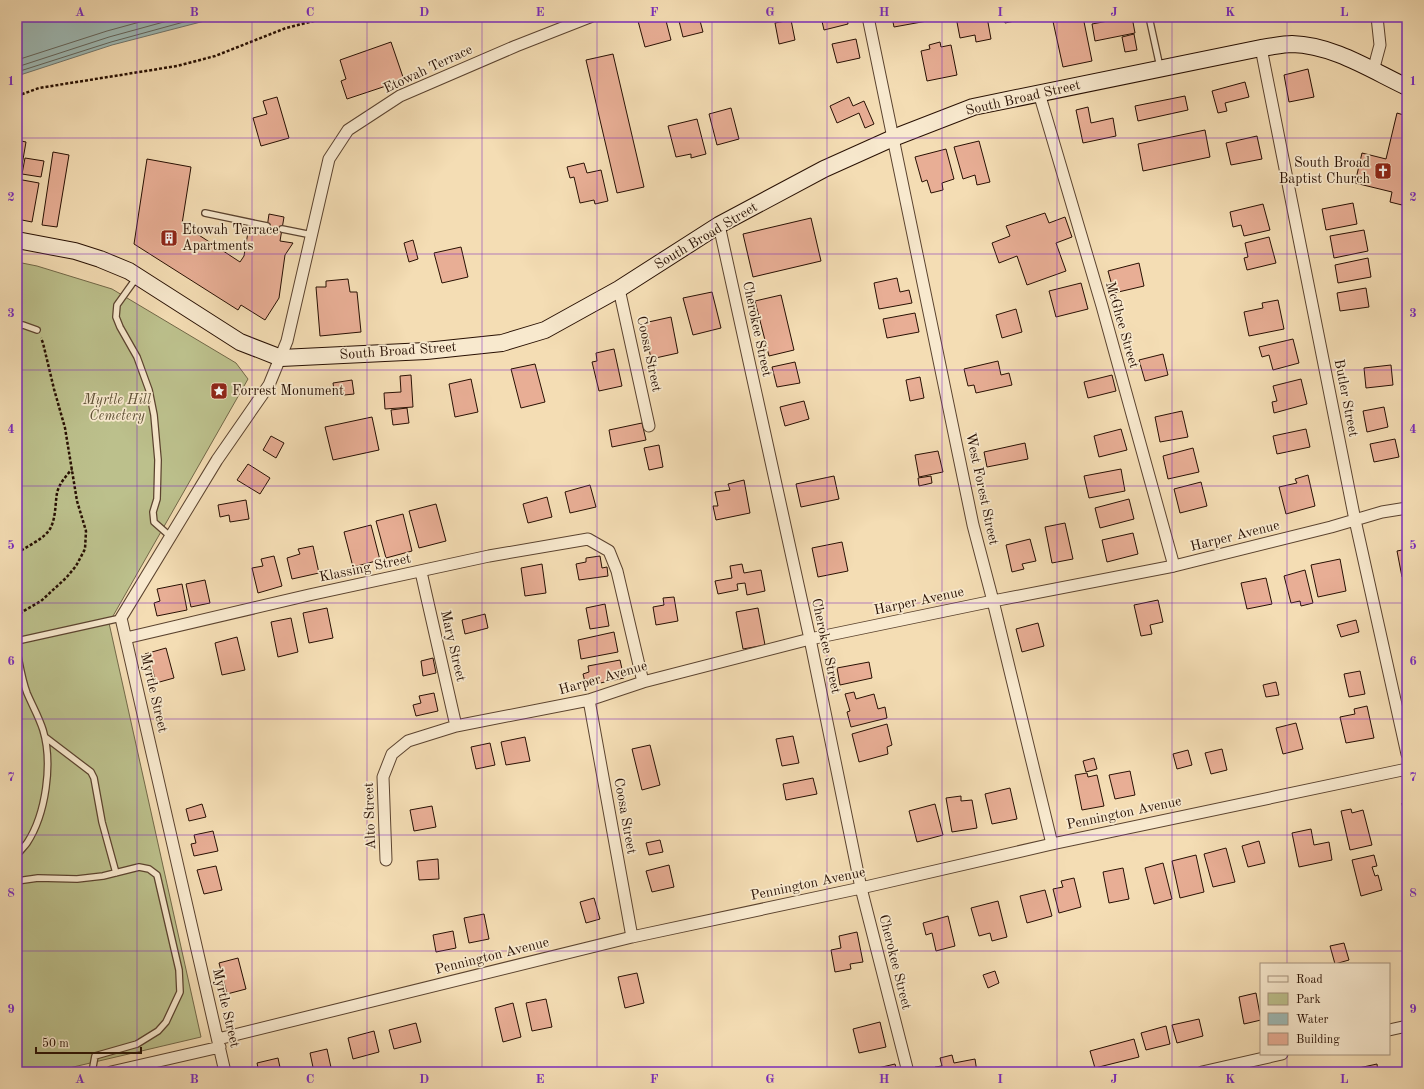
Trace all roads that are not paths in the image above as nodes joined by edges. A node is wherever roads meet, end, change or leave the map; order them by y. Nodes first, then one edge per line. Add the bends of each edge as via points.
1 (590, 17) edge
2 (868, 17) edge
3 (1149, 17) edge
4 (1377, 17) edge
5 (1261, 48) junction
6 (1161, 69) junction
7 (1373, 71) junction
8 (1407, 88) edge
9 (1039, 93) junction
10 (893, 138) junction
11 (205, 213) dead end
12 (719, 225) junction
13 (267, 226) dead end
14 (282, 229) dead end
15 (312, 235) junction
16 (17, 240) edge
17 (137, 276) junction
18 (619, 288) junction
19 (17, 326) edge
20 (37, 330) road end
21 (281, 358) junction
22 (649, 426) dead end
23 (1407, 508) edge
24 (1355, 520) junction
25 (171, 536) junction
26 (1174, 566) junction
27 (421, 572) junction
28 (993, 601) junction
29 (121, 618) junction
30 (126, 638) junction
31 (810, 639) junction
32 (17, 641) edge
33 (17, 651) edge
34 (643, 682) junction
35 (589, 700) junction
36 (456, 726) junction
37 (439, 731) joint
38 (44, 736) junction
39 (1407, 754) edge
40 (1407, 769) edge
41 (1052, 844) junction
42 (17, 855) edge
43 (386, 860) dead end
44 (116, 873) junction
45 (17, 881) edge
46 (861, 888) junction
47 (632, 937) junction
48 (1407, 1026) edge
49 (1390, 1030) edge
50 (219, 1043) junction
51 (1278, 1055) edge
52 (92, 1072) edge
53 (111, 1072) edge
54 (225, 1072) edge
55 (908, 1072) edge
56 (1202, 1072) edge

1 - 15 street, Etowah Terrace via 400,96 348,130 329,159
2 - 10 street, West Forest Street
3 - 6 lane
4 - 7 street via 1380,45
5 - 6 main road, South Broad Street
5 - 7 main road, South Broad Street via 1291,44 1318,47 1349,58
5 - 24 street, Butler Street
6 - 9 main road, South Broad Street
7 - 8 main road, South Broad Street
9 - 10 main road, South Broad Street via 973,107
9 - 26 street, McGhee Street via 1102,306
10 - 12 main road, South Broad Street via 824,169
10 - 28 street, West Forest Street via 973,525
11 - 13 lane
12 - 18 main road, South Broad Street
12 - 31 street, Cherokee Street
14 - 15 lane
15 - 21 street, Etowah Terrace
16 - 17 main road, South Broad Street via 82,253
17 - 21 main road, South Broad Street via 240,342
17 - 25 lane via 117,305 116,318 137,357 149,390 158,460 154,522
18 - 21 main road, South Broad Street via 545,330 502,343 426,351
18 - 22 street, Coosa Street
19 - 20 lane via 23,325
21 - 25 street via 269,385 217,460
23 - 24 street, Harper Avenue
24 - 26 street, Harper Avenue
24 - 39 street, Butler Street
25 - 29 street
26 - 28 street, Harper Avenue
27 - 30 street, Klassing Street
27 - 34 street, Klassing Street via 489,556 588,539 609,551 617,571
27 - 36 street, Mary Street
28 - 31 street, Harper Avenue
28 - 41 street, West Forest Street
29 - 30 street, Myrtle Street
29 - 32 lane
30 - 50 street, Myrtle Street
31 - 34 street, Harper Avenue
31 - 46 street, Cherokee Street
33 - 38 lane via 22,677
34 - 35 street, Harper Avenue
35 - 36 street, Harper Avenue
35 - 47 street, Coosa Street
36 - 37 street, Harper Avenue
37 - 43 street, Alto Street via 408,741 392,754 383,777
38 - 42 lane via 47,768 41,813 27,843
38 - 44 lane via 92,772
40 - 41 street, Pennington Avenue
41 - 46 street, Pennington Avenue
44 - 45 lane via 83,878 38,878
44 - 52 lane via 139,867 149,868 157,875 179,970 180,992 166,1022 158,1030 137,1044 95,1056
46 - 47 street, Pennington Avenue
46 - 55 street, Cherokee Street
47 - 50 street, Pennington Avenue
48 - 49 street
50 - 53 street, Pennington Avenue
50 - 54 street, Myrtle Street
51 - 56 street

